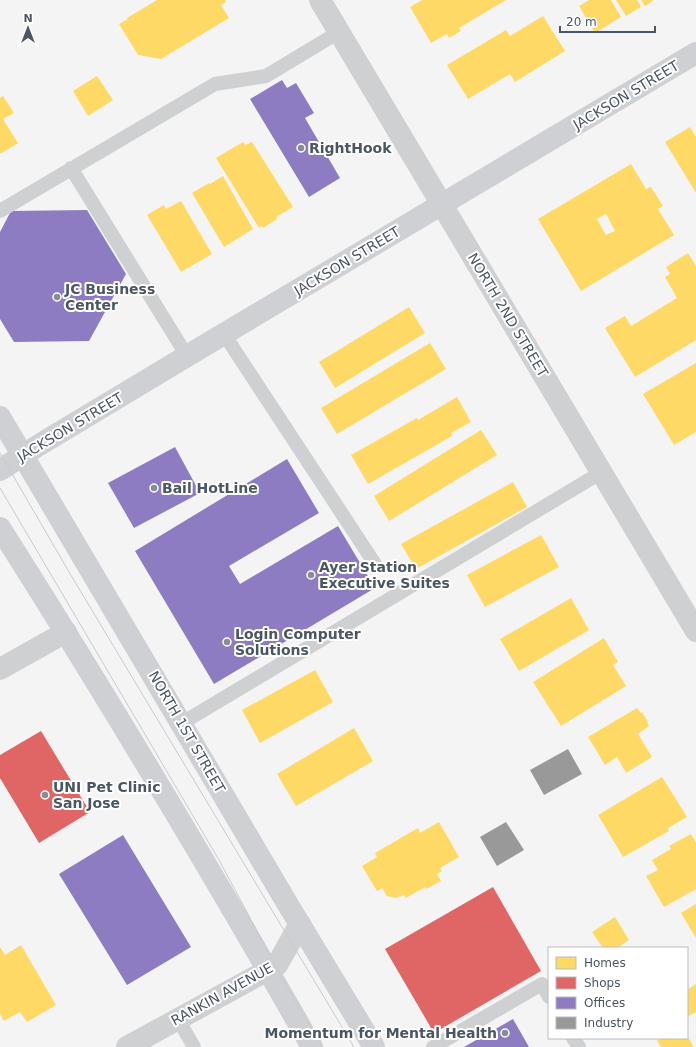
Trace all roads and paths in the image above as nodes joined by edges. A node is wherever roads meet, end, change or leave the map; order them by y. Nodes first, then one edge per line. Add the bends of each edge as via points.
1 (320, 0) edge
2 (339, 32) junction
3 (696, 53) edge
4 (71, 168) junction
5 (442, 205) junction
6 (0, 211) edge
7 (224, 334) junction
8 (187, 356) junction
9 (0, 417) edge
10 (23, 455) junction
11 (0, 470) edge
12 (602, 472) junction
13 (0, 528) edge
14 (375, 564) dead end
15 (696, 631) edge
16 (66, 632) junction
17 (0, 669) edge
18 (182, 723) junction
19 (300, 924) junction
20 (269, 970) junction
21 (548, 995) edge
22 (178, 1019) junction
23 (127, 1047) edge
24 (194, 1047) edge
25 (312, 1047) edge
26 (374, 1047) edge
27 (433, 1047) edge

1 - 2 street, NORTH 2ND STREET
2 - 4 lane via 266,76 215,84
2 - 5 street, NORTH 2ND STREET
3 - 5 main road, JACKSON STREET
4 - 6 lane
4 - 8 lane
5 - 7 main road, JACKSON STREET
5 - 12 street, NORTH 2ND STREET
7 - 8 main road, JACKSON STREET
7 - 14 lane
8 - 10 main road, JACKSON STREET
9 - 10 main road, NORTH 1ST STREET
10 - 11 main road, JACKSON STREET
10 - 18 main road, NORTH 1ST STREET
12 - 15 street, NORTH 2ND STREET
12 - 18 lane
13 - 16 main road
16 - 17 street
16 - 20 main road
18 - 19 main road, NORTH 1ST STREET
19 - 20 street, RANKIN AVENUE via 277,965
19 - 26 main road, NORTH 1ST STREET
20 - 22 street, RANKIN AVENUE
20 - 25 main road
21 - 27 lane via 542,984
22 - 23 street, RANKIN AVENUE
22 - 24 lane

